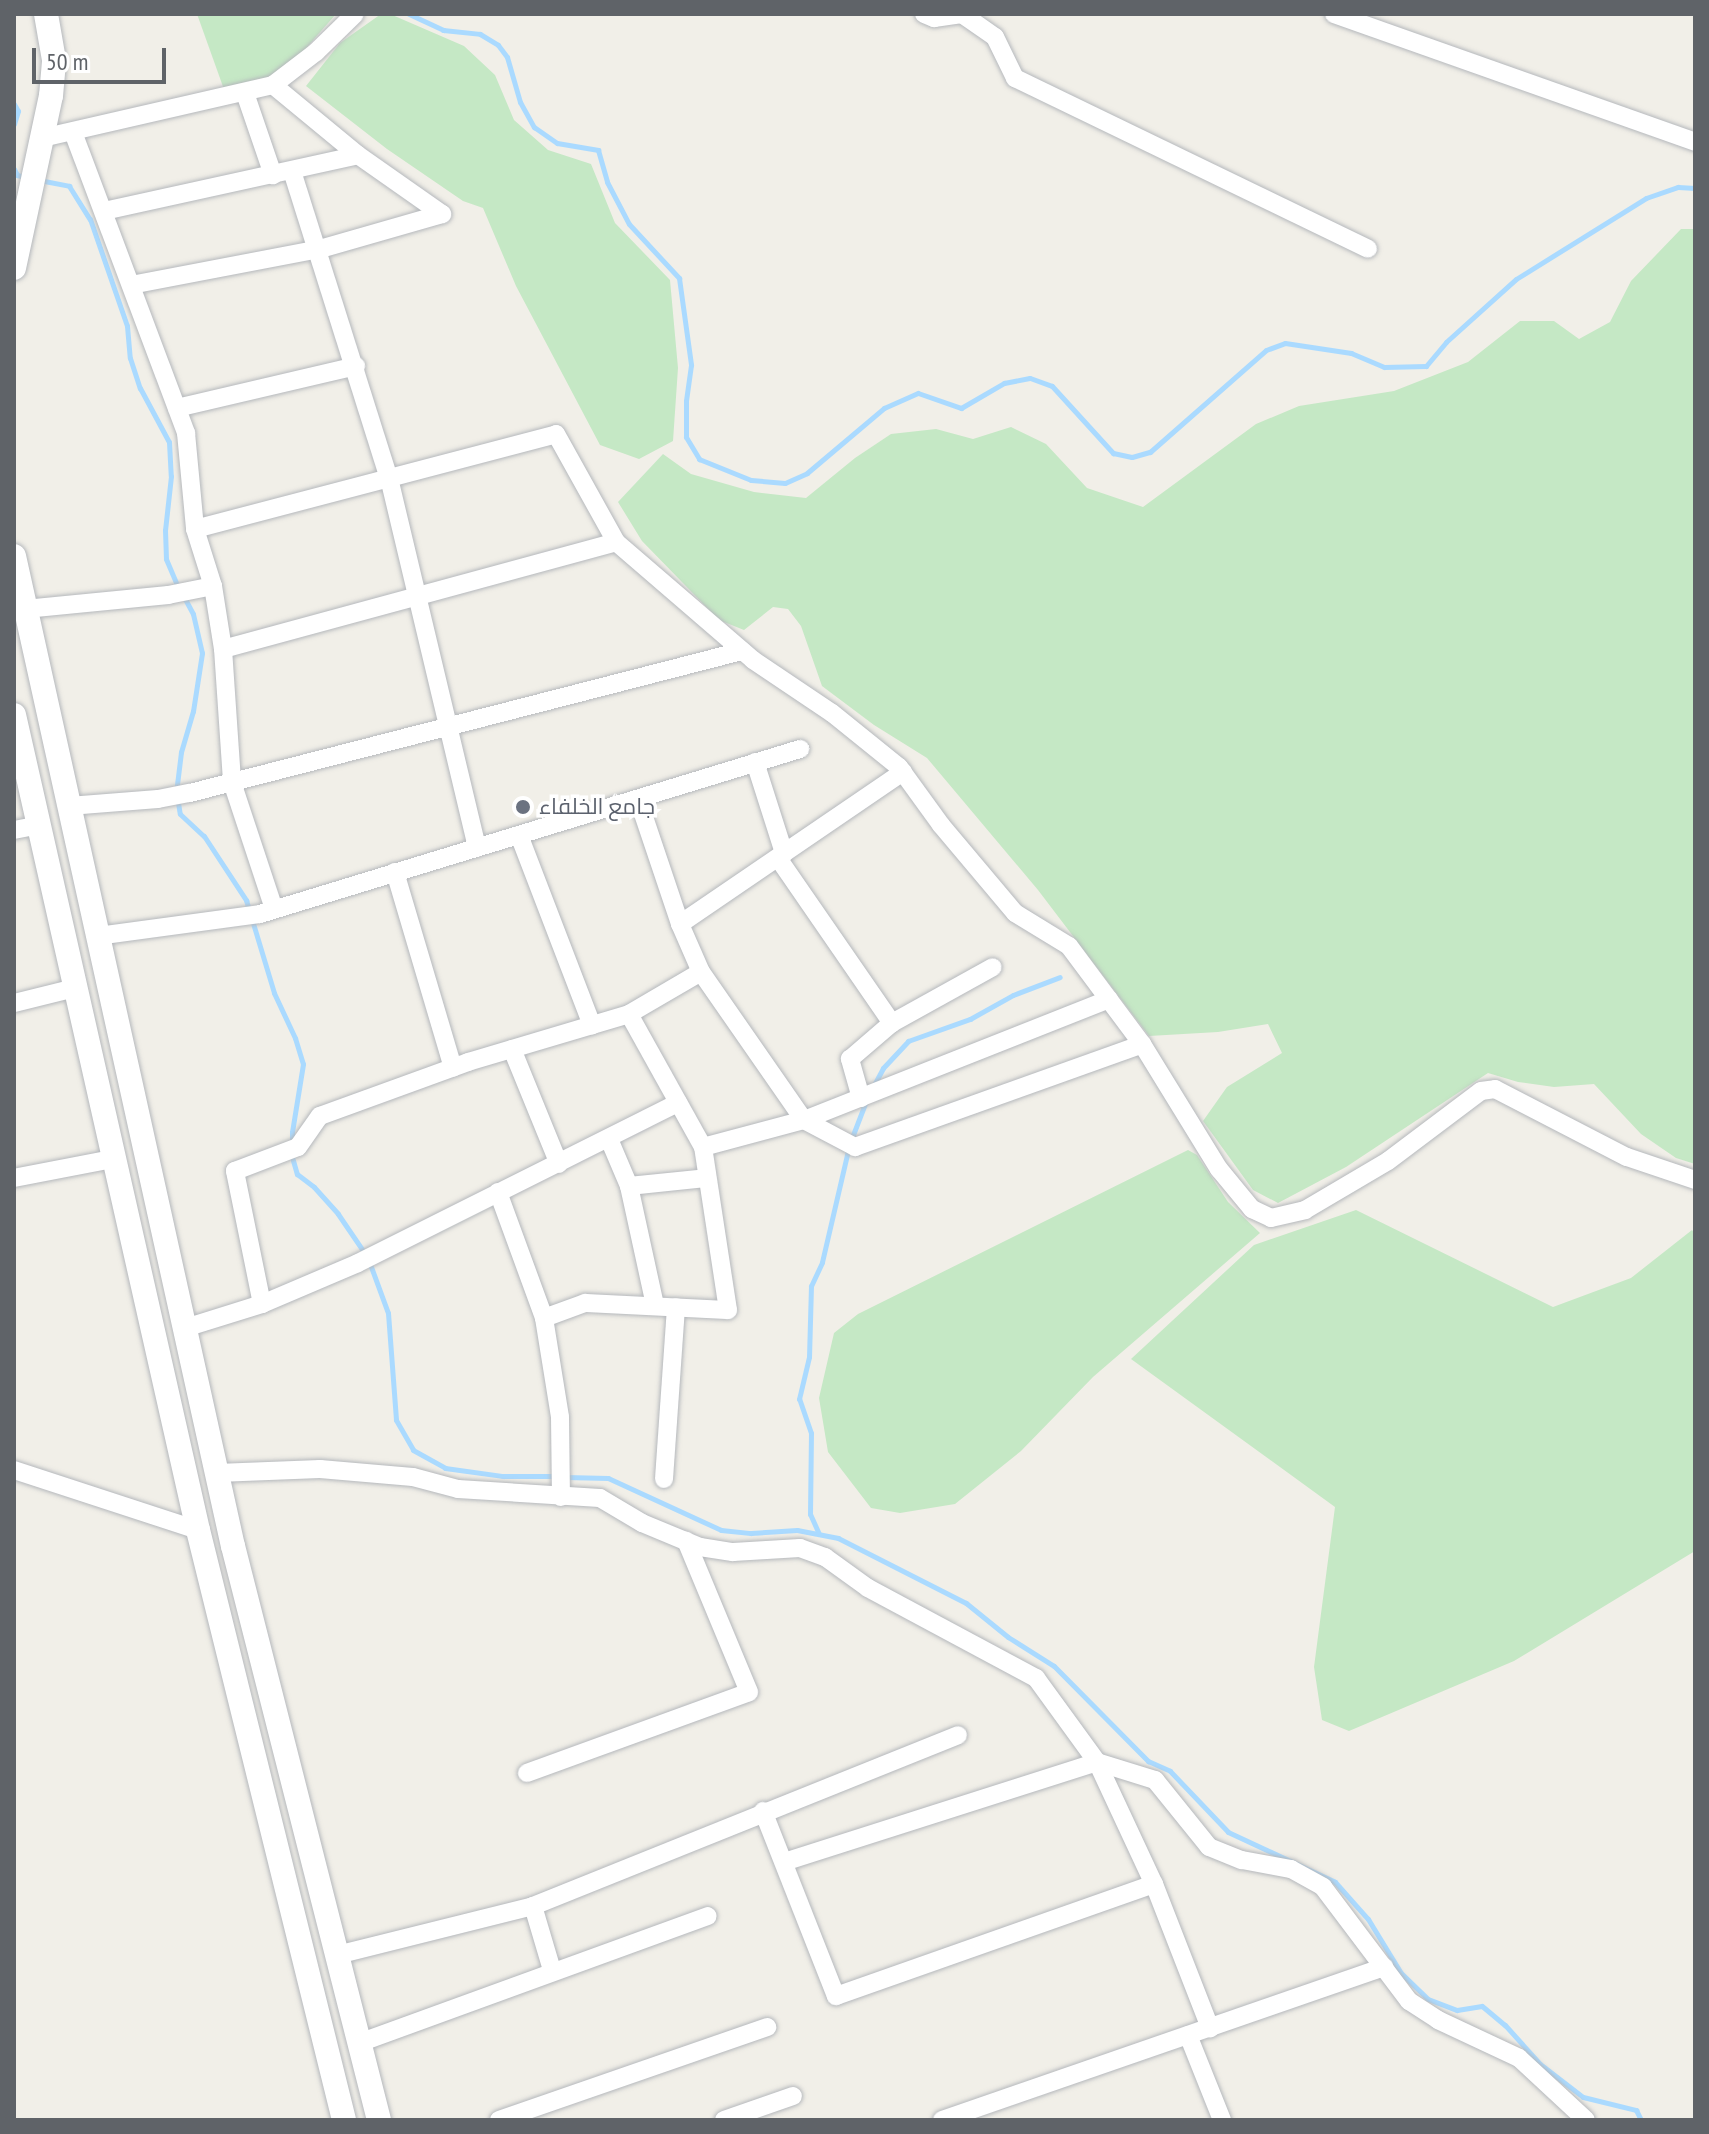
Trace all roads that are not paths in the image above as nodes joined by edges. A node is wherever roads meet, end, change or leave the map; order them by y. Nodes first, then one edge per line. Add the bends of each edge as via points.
1 (46, 14) edge
2 (355, 14) edge
3 (924, 14) edge
4 (1334, 14) edge
5 (273, 85) junction
6 (245, 93) junction
7 (73, 132) junction
8 (1695, 142) edge
9 (39, 146) junction
10 (358, 155) junction
11 (292, 171) junction
12 (273, 175) junction
13 (104, 211) junction
14 (320, 249) junction
15 (1368, 249) dead end
16 (14, 268) edge
17 (131, 285) junction
18 (356, 366) junction
19 (177, 408) junction
20 (389, 478) junction
21 (195, 529) junction
22 (616, 542) junction
23 (14, 556) edge
24 (213, 586) junction
25 (417, 599) junction
26 (25, 609) junction
27 (223, 649) junction
28 (742, 651) junction
29 (14, 715) edge
30 (449, 726) junction
31 (800, 749) dead end
32 (755, 762) junction
33 (903, 772) junction
34 (232, 782) junction
35 (638, 799) junction
36 (69, 806) junction
37 (39, 825) junction
38 (14, 830) edge
39 (519, 835) junction
40 (477, 848) junction
41 (781, 856) junction
42 (395, 872) junction
43 (267, 912) junction
44 (680, 924) junction
45 (98, 936) junction
46 (993, 967) dead end
47 (701, 972) junction
48 (75, 988) junction
49 (1109, 999) junction
50 (14, 1003) edge
51 (629, 1014) junction
52 (892, 1023) junction
53 (592, 1025) junction
54 (1142, 1044) junction
55 (512, 1049) junction
56 (453, 1068) junction
57 (861, 1098) junction
58 (678, 1103) junction
59 (804, 1120) junction
60 (609, 1139) junction
61 (703, 1147) junction
62 (113, 1159) junction
63 (559, 1164) junction
64 (14, 1178) edge
65 (706, 1178) junction
66 (1695, 1180) edge
67 (629, 1186) junction
68 (498, 1192) junction
69 (164, 1235) junction
70 (132, 1242) junction
71 (173, 1276) junction
72 (140, 1281) junction
73 (262, 1304) junction
74 (655, 1305) junction
75 (676, 1307) junction
76 (544, 1318) junction
77 (185, 1328) junction
78 (14, 1470) edge
79 (217, 1473) junction
80 (664, 1479) dead end
81 (561, 1494) junction
82 (198, 1530) junction
83 (686, 1541) junction
84 (958, 1735) dead end
85 (1097, 1762) junction
86 (527, 1773) dead end
87 (763, 1811) junction
88 (784, 1862) junction
89 (1154, 1884) junction
90 (533, 1906) junction
91 (708, 1916) dead end
92 (338, 1962) junction
93 (1384, 1967) junction
94 (552, 1970) junction
95 (310, 1976) junction
96 (767, 2027) dead end
97 (1210, 2028) junction
98 (321, 2029) junction
99 (357, 2032) junction
100 (1188, 2035) junction
101 (793, 2096) dead end
102 (995, 2111) edge
103 (344, 2120) edge
104 (379, 2120) edge
105 (499, 2120) edge
106 (724, 2120) edge
107 (942, 2120) edge
108 (1222, 2120) edge
109 (1586, 2120) edge

1 - 9 main road via 53,78
2 - 5 street
3 - 15 street via 962,14 995,37 1015,78
4 - 8 street
5 - 6 street
5 - 10 street
6 - 7 street
6 - 12 street
7 - 9 street
7 - 13 street
9 - 16 main road
10 - 11 street
10 - 14 street via 442,214
11 - 12 street
11 - 14 street
12 - 13 street
13 - 17 street
14 - 17 street
14 - 18 street
17 - 19 street
18 - 19 street
18 - 20 street
19 - 21 street via 186,433
20 - 21 street
20 - 22 street via 556,434
20 - 25 street
21 - 24 street
22 - 25 street
22 - 28 street
23 - 26 main road
24 - 26 street
24 - 27 street
25 - 27 street
25 - 30 street
26 - 36 main road
27 - 34 street
28 - 30 street
28 - 33 street via 832,713
29 - 37 main road
30 - 34 street
30 - 40 street
31 - 32 street
32 - 35 street
32 - 41 street
33 - 41 street
33 - 49 street via 1015,913 1069,946
34 - 36 street via 169,797
34 - 43 street
35 - 39 street
35 - 44 street
36 - 45 main road
37 - 38 street
37 - 48 main road
39 - 40 street
39 - 53 street
40 - 42 street
41 - 44 street
41 - 52 street
42 - 43 street
42 - 56 street
43 - 45 street
44 - 47 street
45 - 69 main road
46 - 52 street
47 - 51 street
47 - 59 street
48 - 50 street
48 - 62 main road
49 - 54 street
49 - 57 street
51 - 53 street
51 - 58 street
52 - 57 street via 850,1059
53 - 55 street
54 - 59 street via 855,1147
54 - 66 street via 1219,1169 1252,1209 1271,1218 1317,1203 1388,1161 1481,1091 1495,1089 1627,1157
55 - 56 street
55 - 63 street
56 - 73 street via 320,1116 298,1147 235,1171
57 - 59 street
58 - 60 street
58 - 61 street
59 - 61 street
60 - 63 street
60 - 67 street
61 - 65 street
62 - 64 street
62 - 70 main road
63 - 68 street
65 - 67 street
65 - 75 street via 728,1310
67 - 74 street
68 - 73 street via 377,1255
68 - 76 street
69 - 70 main road via 145,1244
69 - 71 main road
70 - 72 main road
71 - 72 main road via 152,1273
71 - 77 main road
72 - 82 main road
73 - 77 street
74 - 75 street
74 - 76 street via 585,1303
75 - 80 street
76 - 81 street via 560,1417
77 - 79 main road
78 - 82 street
79 - 81 street via 320,1469 413,1477 458,1489
79 - 92 main road
81 - 83 street via 600,1498
82 - 95 main road
83 - 85 street via 733,1552 800,1548 825,1557 868,1588 1036,1678
83 - 86 street via 749,1692
84 - 87 street
85 - 88 street
85 - 89 street
85 - 93 street via 1155,1780 1209,1847 1242,1860 1291,1869 1323,1887
87 - 88 street
87 - 90 street
88 - 89 street via 836,1996
89 - 97 street
90 - 92 street
90 - 94 street
91 - 94 street
92 - 95 main road via 329,1981
92 - 99 main road
93 - 97 street
93 - 109 street via 1409,2001 1519,2058
94 - 99 street
95 - 98 main road
96 - 105 street
97 - 100 street
98 - 99 main road via 335,2013 349,2015
98 - 103 main road
99 - 104 main road
100 - 102 street
100 - 108 street
101 - 106 street
102 - 107 street

